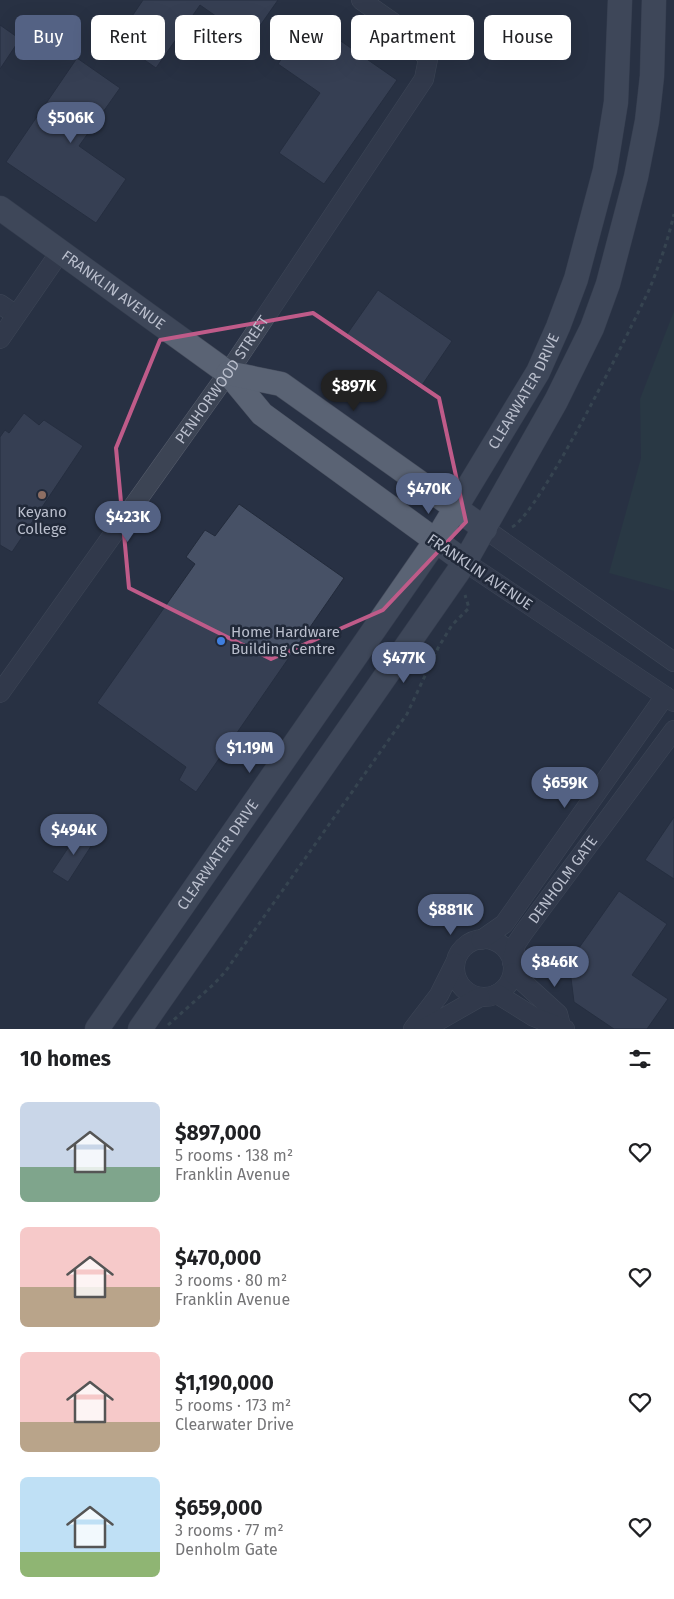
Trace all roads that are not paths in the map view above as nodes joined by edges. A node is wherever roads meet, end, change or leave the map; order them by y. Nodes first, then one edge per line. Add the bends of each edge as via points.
1 (361, 0) edge
2 (620, 0) edge
3 (654, 0) edge
4 (0, 208) edge
5 (60, 252) junction
6 (0, 304) edge
7 (16, 315) junction
8 (0, 339) edge
9 (228, 373) junction
10 (456, 509) junction
11 (492, 534) junction
12 (435, 542) junction
13 (470, 566) junction
14 (674, 662) edge
15 (0, 693) edge
16 (670, 699) edge
17 (674, 730) edge
18 (481, 940) junction
19 (455, 963) junction
20 (512, 968) junction
21 (488, 996) junction
22 (563, 1028) edge
23 (97, 1029) edge
24 (140, 1029) edge
25 (413, 1029) edge
26 (424, 1029) edge

1 - 9 street, PENHORWOOD STREET via 405,31 428,59 424,79
2 - 10 main road, CLEARWATER DRIVE via 616,102 605,170 576,279 538,372
3 - 11 main road, CLEARWATER DRIVE via 647,121 636,178 608,284 592,328
4 - 5 main road, FRANKLIN AVENUE
5 - 7 street
5 - 9 main road, FRANKLIN AVENUE
6 - 7 street
7 - 8 street
9 - 10 main road, FRANKLIN AVENUE via 281,384
9 - 12 main road, FRANKLIN AVENUE via 262,414
9 - 15 street, PENHORWOOD STREET
10 - 11 main road, FRANKLIN AVENUE
10 - 12 main road, CLEARWATER DRIVE
11 - 13 main road, CLEARWATER DRIVE
11 - 14 street, FRANKLIN AVENUE
12 - 13 main road, FRANKLIN AVENUE
12 - 23 main road, CLEARWATER DRIVE
13 - 16 street, FRANKLIN AVENUE
13 - 24 main road, CLEARWATER DRIVE
16 - 18 street, DENHOLM GATE via 507,920
17 - 20 street, DENHOLM GATE via 524,932 516,944
18 - 19 street via 464,947
18 - 20 street via 504,948
19 - 21 street via 458,981 471,994
19 - 25 street via 439,994
20 - 21 street via 504,989
20 - 22 street via 558,1014
21 - 22 street
21 - 26 street

